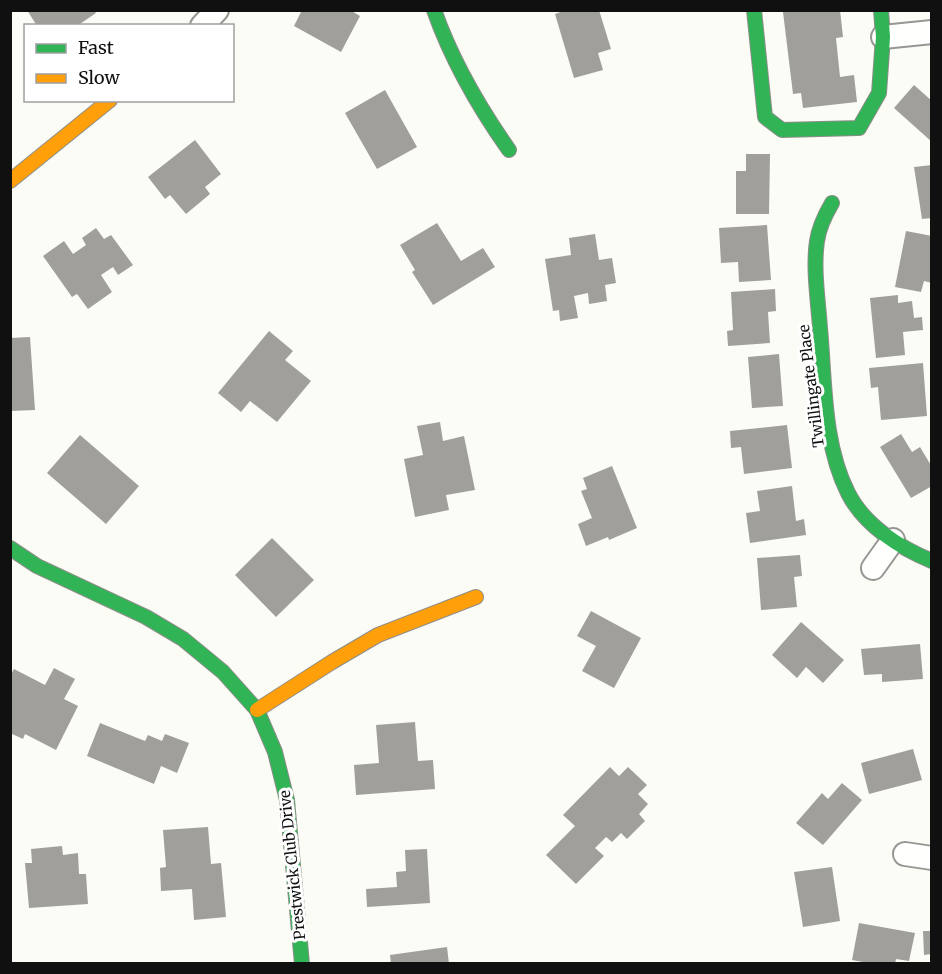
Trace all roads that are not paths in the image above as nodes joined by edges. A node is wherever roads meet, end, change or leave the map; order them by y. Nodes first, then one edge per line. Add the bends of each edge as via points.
1 (217, 10) edge
2 (434, 10) edge
3 (754, 10) edge
4 (881, 10) edge
5 (204, 24) edge
6 (932, 32) edge
7 (883, 37) junction
8 (108, 102) edge
9 (509, 150) dead end
10 (10, 181) edge
11 (832, 203) dead end
12 (893, 540) junction
13 (10, 548) edge
14 (932, 561) edge
15 (873, 568) dead end
16 (476, 597) dead end
17 (257, 710) junction
18 (904, 854) dead end
19 (932, 858) edge
20 (302, 963) edge

1 - 5 street
2 - 9 street via 459,72
3 - 7 street via 765,117 782,130 859,128 879,93
4 - 7 street
6 - 7 street
8 - 10 street
11 - 12 street, Twillingate Place via 818,232 816,270 828,416 848,494 866,517
12 - 14 street, Twillingate Place
12 - 15 street
13 - 17 street, Prestwick Club Drive via 37,566 140,614 183,639 223,672
16 - 17 street via 379,635
17 - 20 street, Prestwick Club Drive via 275,752 287,800
18 - 19 street

